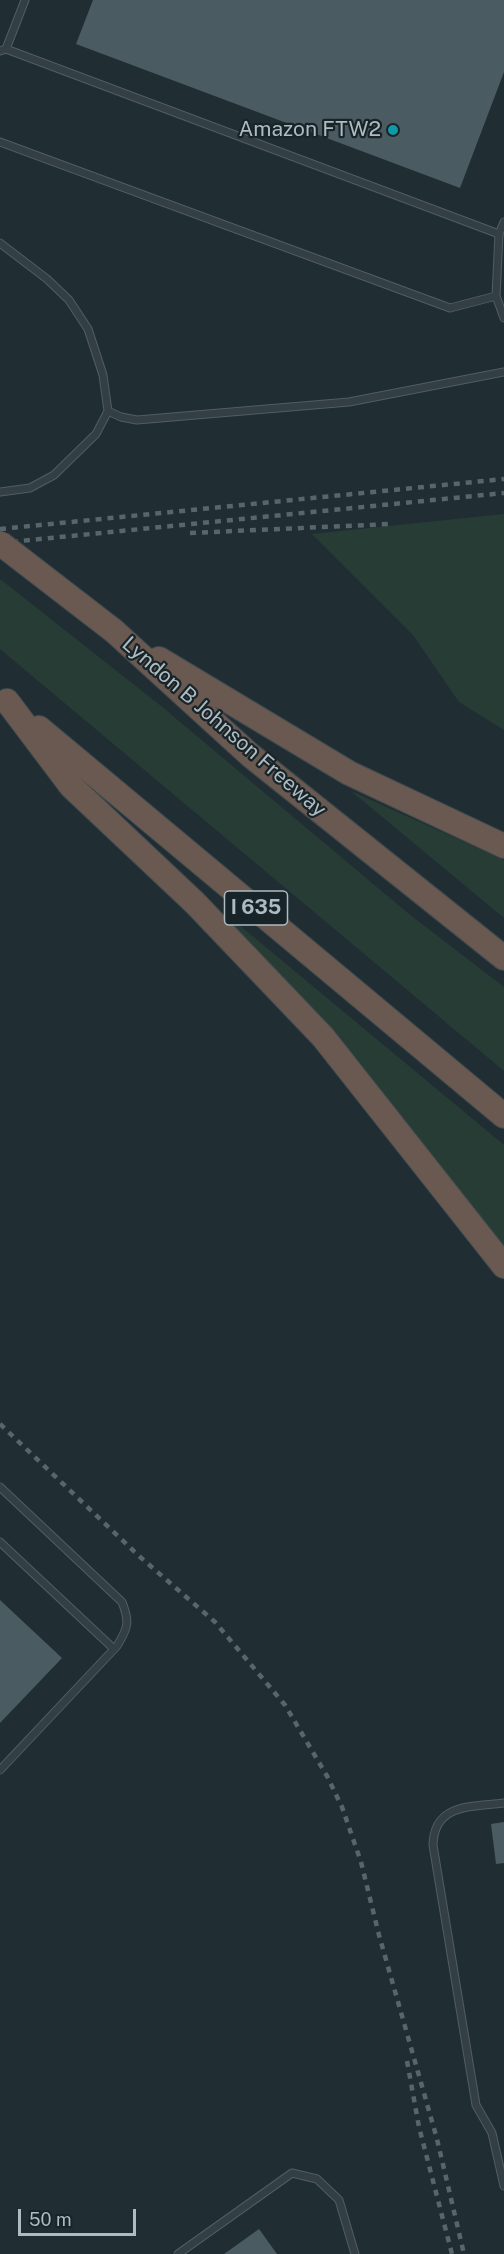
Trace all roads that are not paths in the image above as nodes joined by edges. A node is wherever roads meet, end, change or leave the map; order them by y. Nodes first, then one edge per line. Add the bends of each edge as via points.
1 (25, 0) edge
2 (3, 50) edge
3 (0, 142) edge
4 (504, 222) edge
5 (500, 234) junction
6 (0, 243) edge
7 (496, 296) junction
8 (504, 318) edge
9 (504, 372) edge
10 (108, 411) junction
11 (0, 492) edge
12 (0, 543) edge
13 (114, 632) junction
14 (3, 698) edge
15 (504, 846) edge
16 (504, 958) edge
17 (504, 1116) edge
18 (504, 1266) edge
19 (0, 1487) edge
20 (0, 1542) edge
21 (114, 1649) junction
22 (0, 1770) edge
23 (504, 1803) edge
24 (504, 2186) edge
25 (178, 2254) edge
26 (355, 2254) edge

1 - 2 lane
2 - 5 lane
3 - 7 lane via 450,308
4 - 5 lane
5 - 7 lane
6 - 10 lane via 69,300 88,329 103,375
7 - 8 lane
9 - 10 lane via 338,404 137,420
10 - 11 lane via 96,434 54,475 30,488
12 - 13 highway, Lyndon B Johnson Freeway, bridge
13 - 15 highway via 349,773
13 - 16 highway, Lyndon B Johnson Freeway via 250,756
14 - 17 highway, I 635
14 - 18 highway via 71,786 195,903 323,1037
19 - 21 lane via 122,1602 128,1617 126,1632
20 - 21 lane
21 - 22 lane
23 - 24 lane via 456,1809 442,1817 433,1832 476,2105 492,2133
25 - 26 lane via 292,2173 317,2179 339,2200

